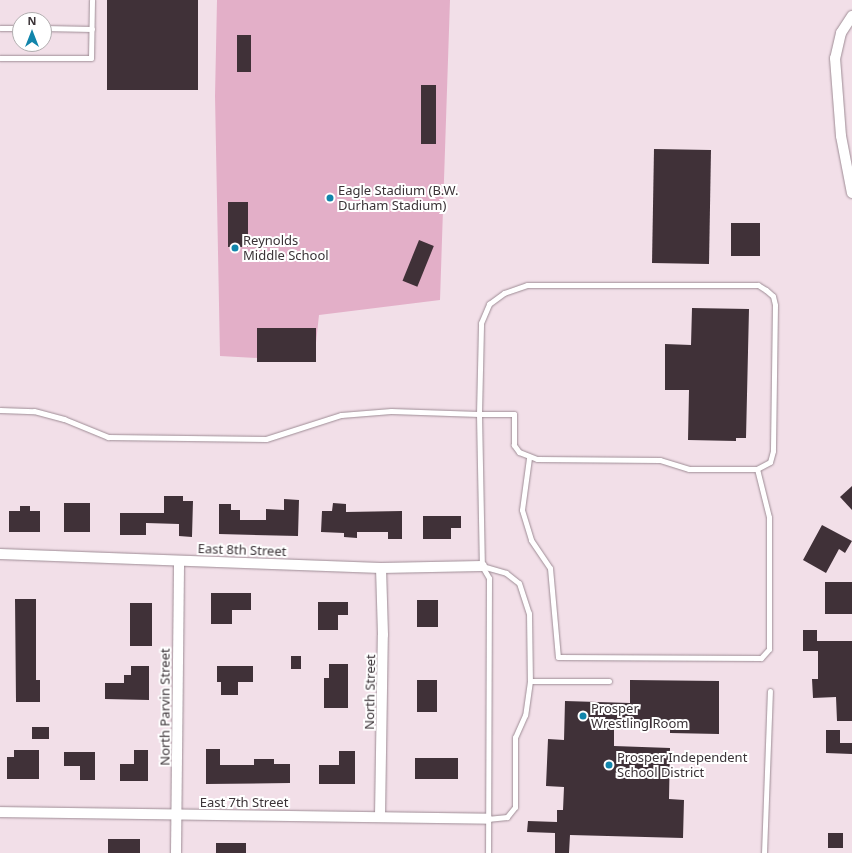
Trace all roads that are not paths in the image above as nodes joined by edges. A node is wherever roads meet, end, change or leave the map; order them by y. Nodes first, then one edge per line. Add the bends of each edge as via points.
1 (92, 0) edge
2 (852, 16) edge
3 (0, 28) edge
4 (12, 28) edge
5 (52, 28) edge
6 (92, 29) junction
7 (0, 58) edge
8 (852, 193) edge
9 (0, 410) edge
10 (479, 414) junction
11 (529, 458) junction
12 (757, 469) junction
13 (0, 554) edge
14 (179, 561) junction
15 (482, 566) junction
16 (381, 568) junction
17 (530, 681) junction
18 (609, 681) dead end
19 (770, 691) dead end
20 (0, 812) edge
21 (177, 815) junction
22 (380, 816) junction
23 (487, 819) junction
24 (176, 853) edge
25 (488, 853) edge
26 (764, 853) edge

1 - 6 lane
2 - 8 street via 841,33 835,58 841,136
3 - 4 lane
5 - 6 lane
6 - 7 lane via 91,58
9 - 10 lane via 34,411 64,419 108,437 266,439 340,415 392,411
10 - 11 lane via 514,414 514,445 519,452
10 - 12 lane via 481,323 489,304 504,293 527,285 758,285 773,296 775,311 773,451 770,462
10 - 15 lane
11 - 12 lane via 660,460 688,469
11 - 12 lane via 522,510 531,540 550,568 558,657 761,658 769,649 769,517
13 - 14 street, East 8th Street
14 - 16 street, East 8th Street
14 - 21 street, North Parvin Street
15 - 16 street, East 8th Street
15 - 17 lane via 506,573 519,582 529,613
15 - 23 lane via 489,578
16 - 22 street, North Street via 384,635
17 - 18 lane
17 - 23 lane via 524,715 515,737 515,807 507,817
19 - 26 lane
20 - 21 street, East 7th Street
21 - 22 street, East 7th Street
21 - 24 street, North Parvin Street
22 - 23 street, East 7th Street
23 - 25 lane

